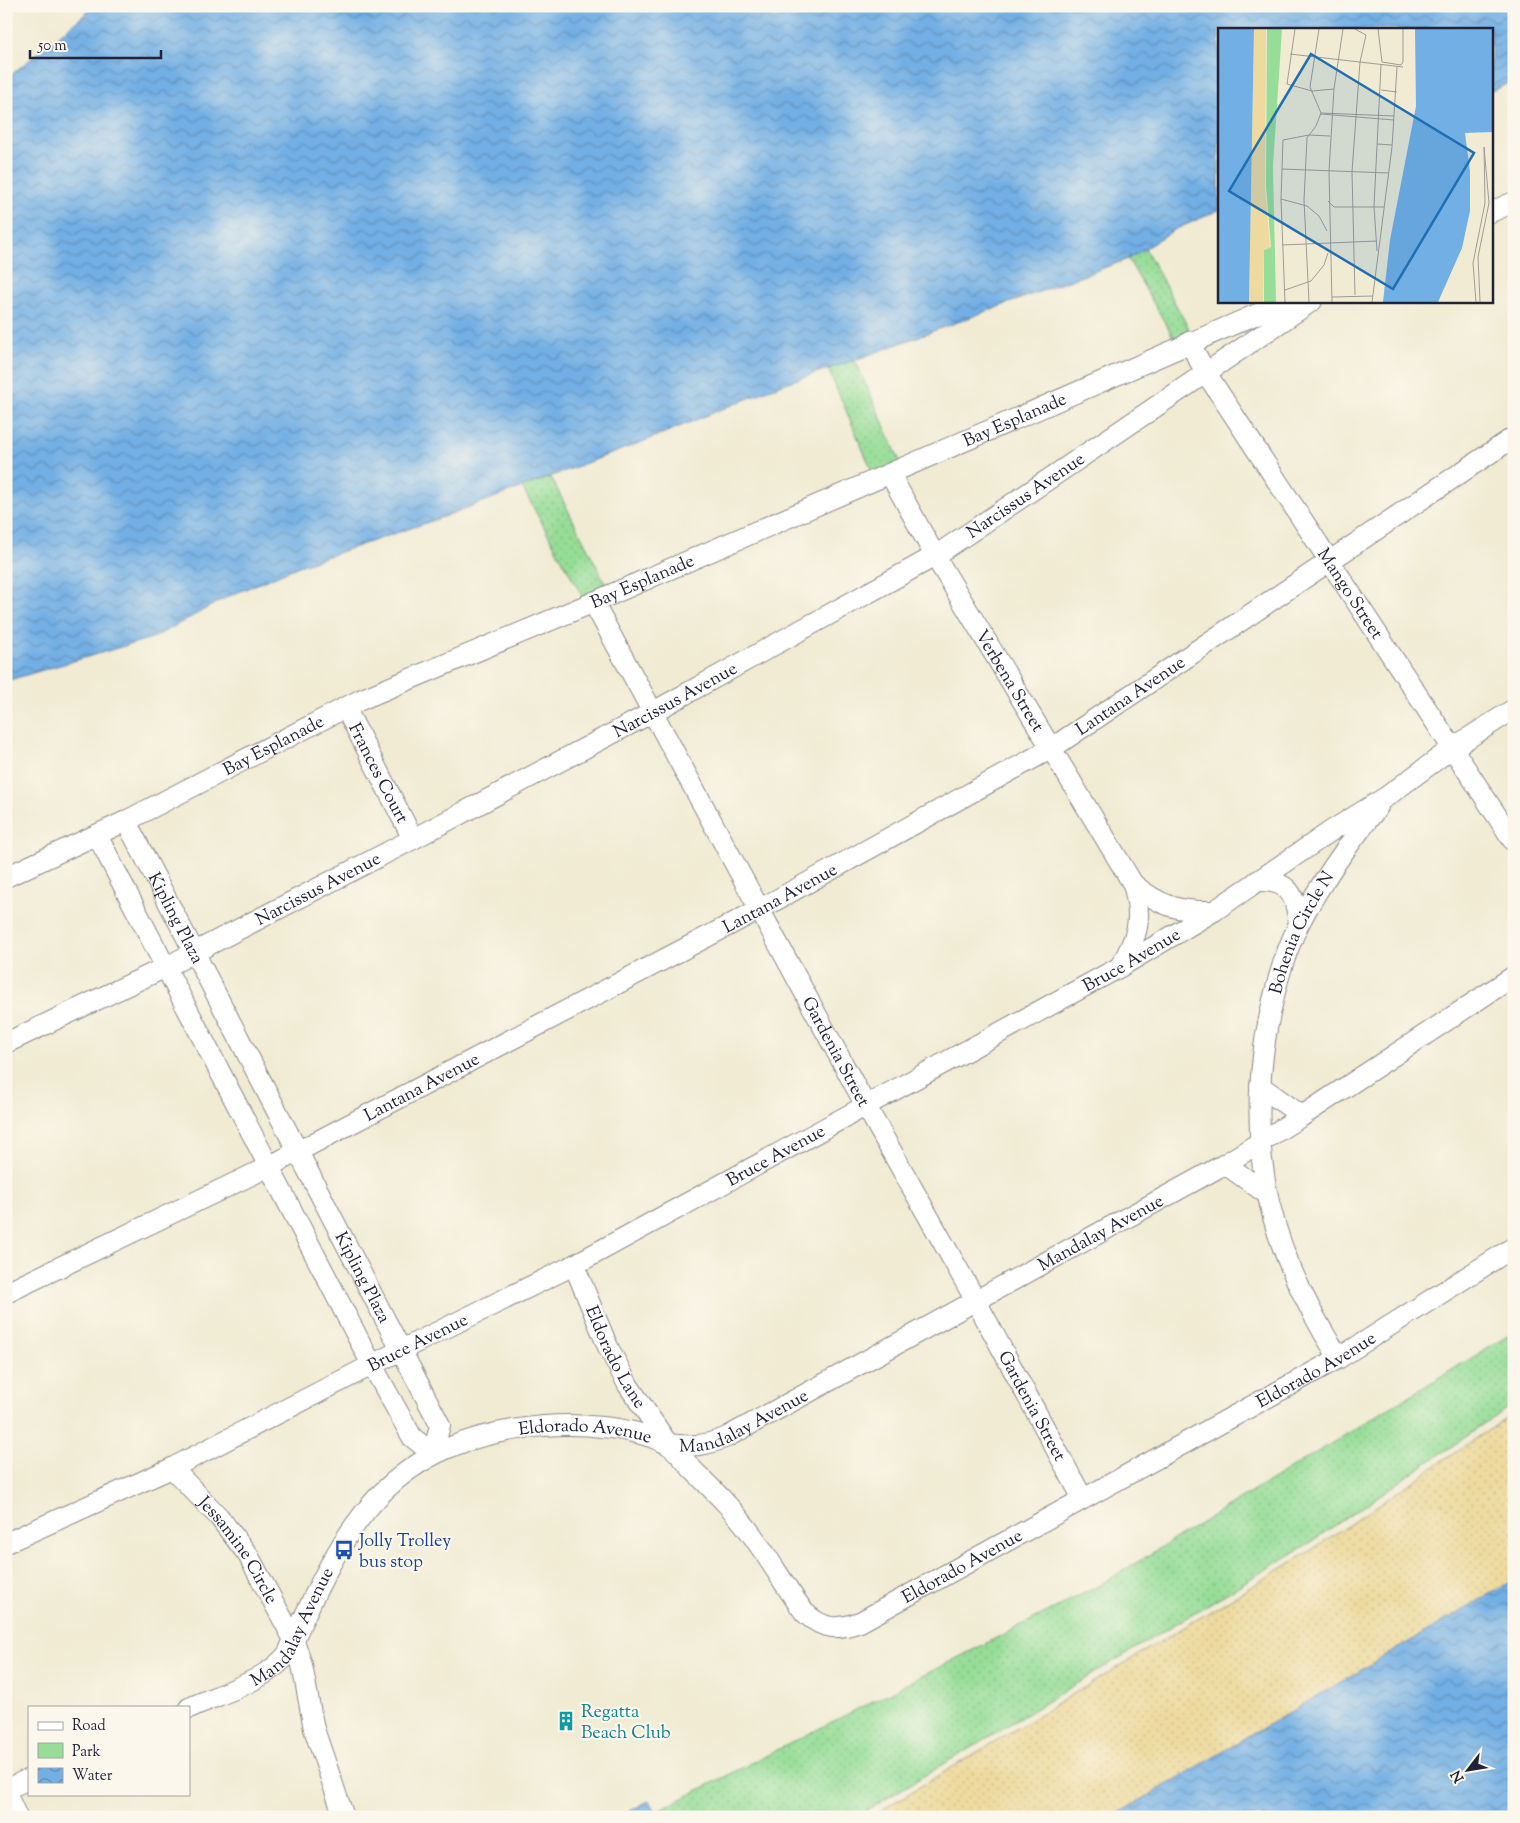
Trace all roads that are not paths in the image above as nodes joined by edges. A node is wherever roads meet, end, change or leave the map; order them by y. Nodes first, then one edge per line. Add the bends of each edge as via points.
1 (1514, 202) edge
2 (1492, 212) edge
3 (1285, 302) edge
4 (1311, 302) edge
5 (1189, 342) junction
6 (1206, 373) junction
7 (1514, 436) edge
8 (890, 474) junction
9 (935, 556) junction
10 (1330, 561) junction
11 (593, 602) junction
12 (346, 707) junction
13 (1514, 709) edge
14 (653, 712) junction
15 (1052, 748) junction
16 (1451, 749) junction
17 (1386, 797) junction
18 (126, 821) junction
19 (97, 835) junction
20 (413, 839) junction
21 (1514, 842) edge
22 (6, 877) edge
23 (1257, 882) junction
24 (1133, 884) junction
25 (760, 908) junction
26 (1214, 911) junction
27 (1299, 923) junction
28 (195, 952) junction
29 (166, 967) junction
30 (1120, 967) junction
31 (1514, 976) edge
32 (6, 1044) edge
33 (1260, 1086) junction
34 (866, 1106) junction
35 (1302, 1116) junction
36 (1259, 1144) junction
37 (298, 1151) junction
38 (1225, 1164) junction
39 (270, 1166) junction
40 (1267, 1194) junction
41 (1514, 1247) edge
42 (574, 1265) junction
43 (6, 1293) edge
44 (976, 1301) junction
45 (401, 1350) junction
46 (1339, 1358) junction
47 (372, 1364) junction
48 (668, 1444) junction
49 (433, 1454) junction
50 (172, 1468) junction
51 (1083, 1499) junction
52 (6, 1543) edge
53 (294, 1640) junction
54 (190, 1708) edge
55 (28, 1779) edge
56 (6, 1789) edge
57 (6, 1793) edge
58 (17, 1817) edge
59 (344, 1817) edge

1 - 2 street
3 - 5 street, Bay Esplanade
4 - 6 street, Narcissus Avenue
5 - 6 street, Mango Street
5 - 8 street, Bay Esplanade
6 - 9 street, Narcissus Avenue
6 - 10 street, Mango Street
7 - 10 street, Lantana Avenue
8 - 9 street, Verbena Street
8 - 11 street, Bay Esplanade
9 - 14 street, Narcissus Avenue
9 - 15 street, Verbena Street
10 - 15 street, Lantana Avenue
10 - 16 street, Mango Street
11 - 12 street, Bay Esplanade
11 - 14 street, Gardenia Street
12 - 18 street, Bay Esplanade
12 - 20 street, Frances Court
13 - 16 street, Bruce Avenue
14 - 20 street, Narcissus Avenue
14 - 25 street, Gardenia Street
15 - 24 street, Verbena Street
15 - 25 street, Lantana Avenue
16 - 17 street, Bruce Avenue
16 - 21 street, Mango Street
17 - 23 street, Bruce Avenue via 1334,828
17 - 27 street, Bohenia Circle N via 1344,851
18 - 19 street, Bay Esplanade
18 - 28 street, Kipling Plaza
19 - 22 street, Bay Esplanade
19 - 29 street, Kipling Plaza
20 - 28 street, Narcissus Avenue
23 - 26 street, Bruce Avenue
23 - 27 street via 1274,881 1284,887 1297,906
24 - 26 street, Verbena Street via 1169,907 1190,912
24 - 30 street, Verbena Street via 1139,925
25 - 34 street, Gardenia Street
25 - 37 street, Lantana Avenue
26 - 30 street, Bruce Avenue
27 - 33 street, Bohenia Circle N via 1272,1004
28 - 29 street, Narcissus Avenue
28 - 37 street, Kipling Plaza
29 - 32 street, Narcissus Avenue
29 - 39 street, Kipling Plaza
30 - 34 street, Bruce Avenue
31 - 35 street, Mandalay Avenue
33 - 35 street
33 - 36 street, Bohenia Circle N
34 - 42 street, Bruce Avenue
34 - 44 street, Gardenia Street
35 - 36 street, Mandalay Avenue
36 - 38 street, Mandalay Avenue
36 - 40 street, Bohenia Circle N
37 - 39 street, Lantana Avenue
37 - 45 street, Kipling Plaza
38 - 40 street
38 - 44 street, Mandalay Avenue
39 - 43 street, Lantana Avenue
39 - 47 street, Kipling Plaza
40 - 46 street via 1295,1283
41 - 46 street, Eldorado Avenue
42 - 45 street, Bruce Avenue
42 - 48 street, Eldorado Lane via 608,1347 628,1385
44 - 48 street, Mandalay Avenue via 727,1437 708,1445
44 - 51 street, Gardenia Street
45 - 47 street, Bruce Avenue
45 - 49 street, Kipling Plaza via 440,1425
46 - 51 street, Eldorado Avenue
47 - 49 street, Kipling Plaza via 412,1437
47 - 50 street, Bruce Avenue
48 - 49 street, Eldorado Avenue via 607,1428 564,1424 490,1434
48 - 51 street, Eldorado Avenue via 751,1533 805,1613 816,1623 829,1627 842,1628 860,1622
49 - 53 street, Mandalay Avenue via 388,1487 346,1535
50 - 52 street, Bruce Avenue
50 - 53 street, Jessamine Circle via 219,1517 248,1555
53 - 54 street, Mandalay Avenue via 281,1663 268,1672
53 - 59 street via 314,1729
55 - 56 street
57 - 58 street

